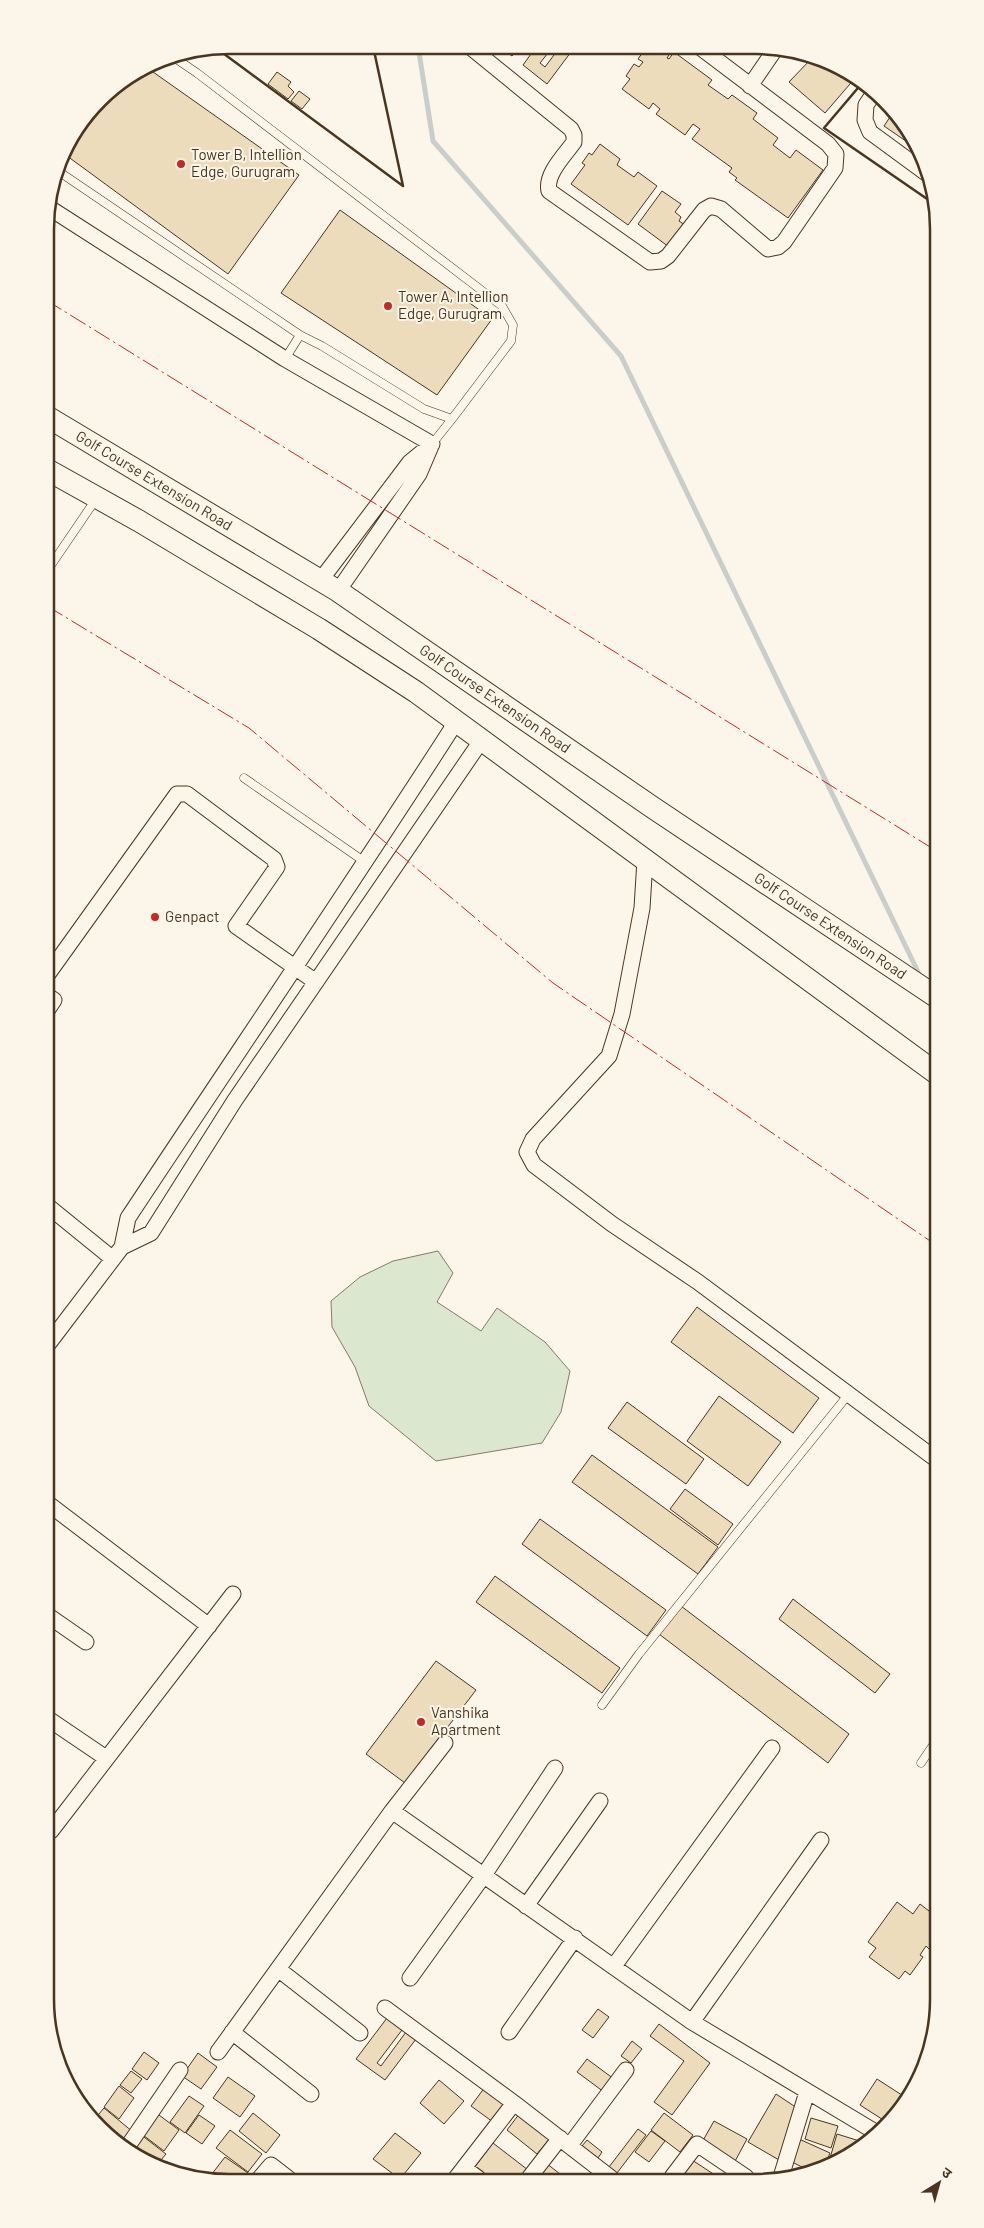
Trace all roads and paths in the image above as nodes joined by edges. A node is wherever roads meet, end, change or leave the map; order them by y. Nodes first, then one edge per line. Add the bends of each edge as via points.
1 (479, 54) edge
2 (708, 54) edge
3 (772, 54) edge
4 (179, 61) edge
5 (750, 86) junction
6 (871, 97) edge
7 (919, 168) edge
8 (63, 174) edge
9 (55, 211) edge
10 (300, 335) junction
11 (285, 359) junction
12 (452, 419) junction
13 (54, 421) edge
14 (432, 444) junction
15 (54, 474) edge
16 (96, 499) junction
17 (54, 561) edge
18 (320, 581) junction
19 (338, 591) junction
20 (456, 722) junction
21 (481, 741) junction
22 (244, 778) dead end
23 (645, 860) junction
24 (366, 863) junction
25 (327, 918) junction
26 (349, 933) junction
27 (54, 966) edge
28 (294, 966) junction
29 (316, 982) junction
30 (930, 993) edge
31 (930, 1069) edge
32 (54, 1210) edge
33 (118, 1253) junction
34 (54, 1336) edge
35 (848, 1395) junction
36 (930, 1455) edge
37 (54, 1508) edge
38 (233, 1594) dead end
39 (54, 1619) edge
40 (209, 1626) junction
41 (86, 1642) dead end
42 (602, 1705) dead end
43 (54, 1723) edge
44 (444, 1743) dead end
45 (772, 1748) dead end
46 (930, 1750) edge
47 (106, 1758) junction
48 (921, 1763) dead end
49 (554, 1768) dead end
50 (600, 1801) dead end
51 (392, 1811) junction
52 (54, 1823) edge
53 (822, 1840) dead end
54 (484, 1876) junction
55 (526, 1906) junction
56 (575, 1938) junction
57 (614, 1966) junction
58 (278, 1969) junction
59 (410, 1978) dead end
60 (385, 2008) dead end
61 (692, 2022) junction
62 (232, 2032) junction
63 (509, 2032) dead end
64 (360, 2033) dead end
65 (218, 2052) dead end
66 (180, 2070) dead end
67 (626, 2070) dead end
68 (808, 2092) junction
69 (311, 2094) dead end
70 (514, 2103) junction
71 (871, 2131) edge
72 (565, 2142) junction
73 (130, 2143) edge
74 (783, 2172) edge
75 (460, 2173) edge
76 (263, 2174) edge
77 (282, 2174) edge
78 (533, 2174) edge
79 (606, 2174) edge
80 (674, 2174) edge
81 (742, 2174) edge

1 - 5 street via 574,134 574,142 550,177 549,191 650,262 661,261 668,256 704,210 711,206 721,209 768,249 778,247 835,168 836,154 828,144
2 - 5 street
3 - 5 street
4 - 12 lane via 502,306 513,325 511,341
6 - 7 street via 866,105 870,132
8 - 10 lane
9 - 11 street
10 - 11 lane
10 - 12 lane via 424,409
11 - 14 street
12 - 14 lane
13 - 18 main road, Golf Course Extension Road
14 - 18 street via 410,462
14 - 19 street via 420,474
15 - 16 main road
16 - 17 lane
16 - 20 main road via 319,629
18 - 19 main road, Golf Course Extension Road
19 - 30 main road, Golf Course Extension Road
20 - 21 main road
20 - 24 street
21 - 23 main road
21 - 26 street
22 - 24 lane
23 - 31 main road
23 - 35 street via 640,918 622,1014 609,1056 533,1139 527,1152 534,1166 698,1282
24 - 25 street
25 - 26 street
25 - 28 street
26 - 29 street
27 - 28 street via 177,794 186,794 274,859 277,867 236,926
28 - 29 street
28 - 33 street via 128,1218
29 - 33 street via 235,1100 151,1233
32 - 33 street
33 - 34 street
35 - 36 street
35 - 42 lane via 639,1654
37 - 40 street
38 - 40 street
39 - 41 street
40 - 47 street
43 - 47 street
44 - 51 street
45 - 57 street
46 - 48 lane
47 - 52 street
49 - 54 street
50 - 55 street
51 - 54 street
51 - 58 street
53 - 61 street
54 - 55 street
54 - 59 street
55 - 56 street
56 - 57 street
56 - 63 street
57 - 61 street
58 - 62 street
58 - 64 street
60 - 70 street
61 - 68 street
62 - 65 street
62 - 69 street
66 - 73 street
67 - 72 street
68 - 71 street
68 - 74 street
70 - 72 street
70 - 75 street
72 - 78 street
72 - 79 street
76 - 77 street via 270,2165
80 - 81 street via 697,2144

